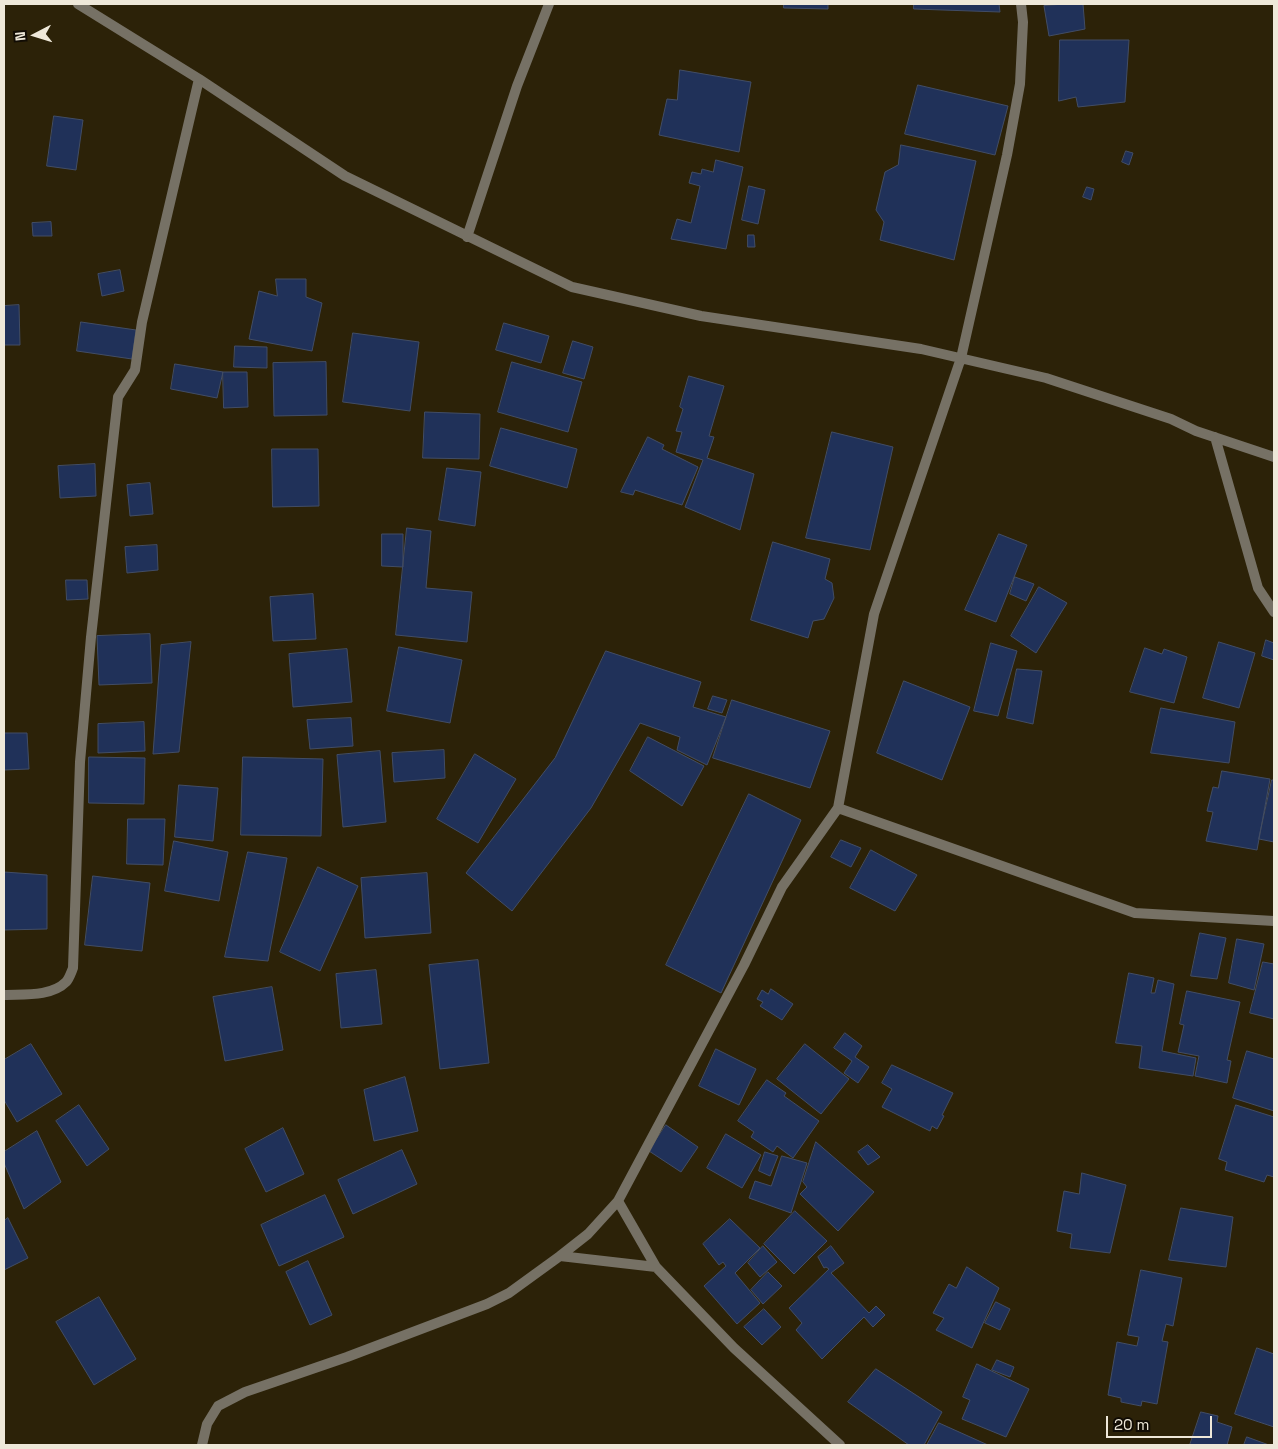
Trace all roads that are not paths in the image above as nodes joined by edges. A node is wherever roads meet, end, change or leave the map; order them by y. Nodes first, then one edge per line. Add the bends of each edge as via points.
1 (78, 4) edge
2 (549, 4) edge
3 (1021, 4) edge
4 (199, 79) junction
5 (467, 237) junction
6 (962, 358) junction
7 (1215, 437) junction
8 (1274, 457) edge
9 (1274, 612) edge
10 (838, 808) junction
11 (1274, 920) edge
12 (4, 995) edge
13 (618, 1201) junction
14 (560, 1256) junction
15 (656, 1267) junction
16 (202, 1445) edge
17 (840, 1445) edge

1 - 4 street
2 - 5 street via 517,86
3 - 6 street via 1020,84
4 - 5 street via 345,176
4 - 12 street via 142,322 135,370 118,397 80,762 73,968 66,982 57,989
5 - 6 street via 572,287 701,316
6 - 7 street via 1046,378
6 - 10 street via 874,614
7 - 8 street
7 - 9 street via 1258,588
10 - 11 street via 1136,913
10 - 13 street via 782,887
13 - 14 street via 588,1234
13 - 15 street
14 - 15 street
14 - 16 street via 509,1293 487,1304 245,1392 218,1406 206,1424
15 - 17 street via 734,1348

